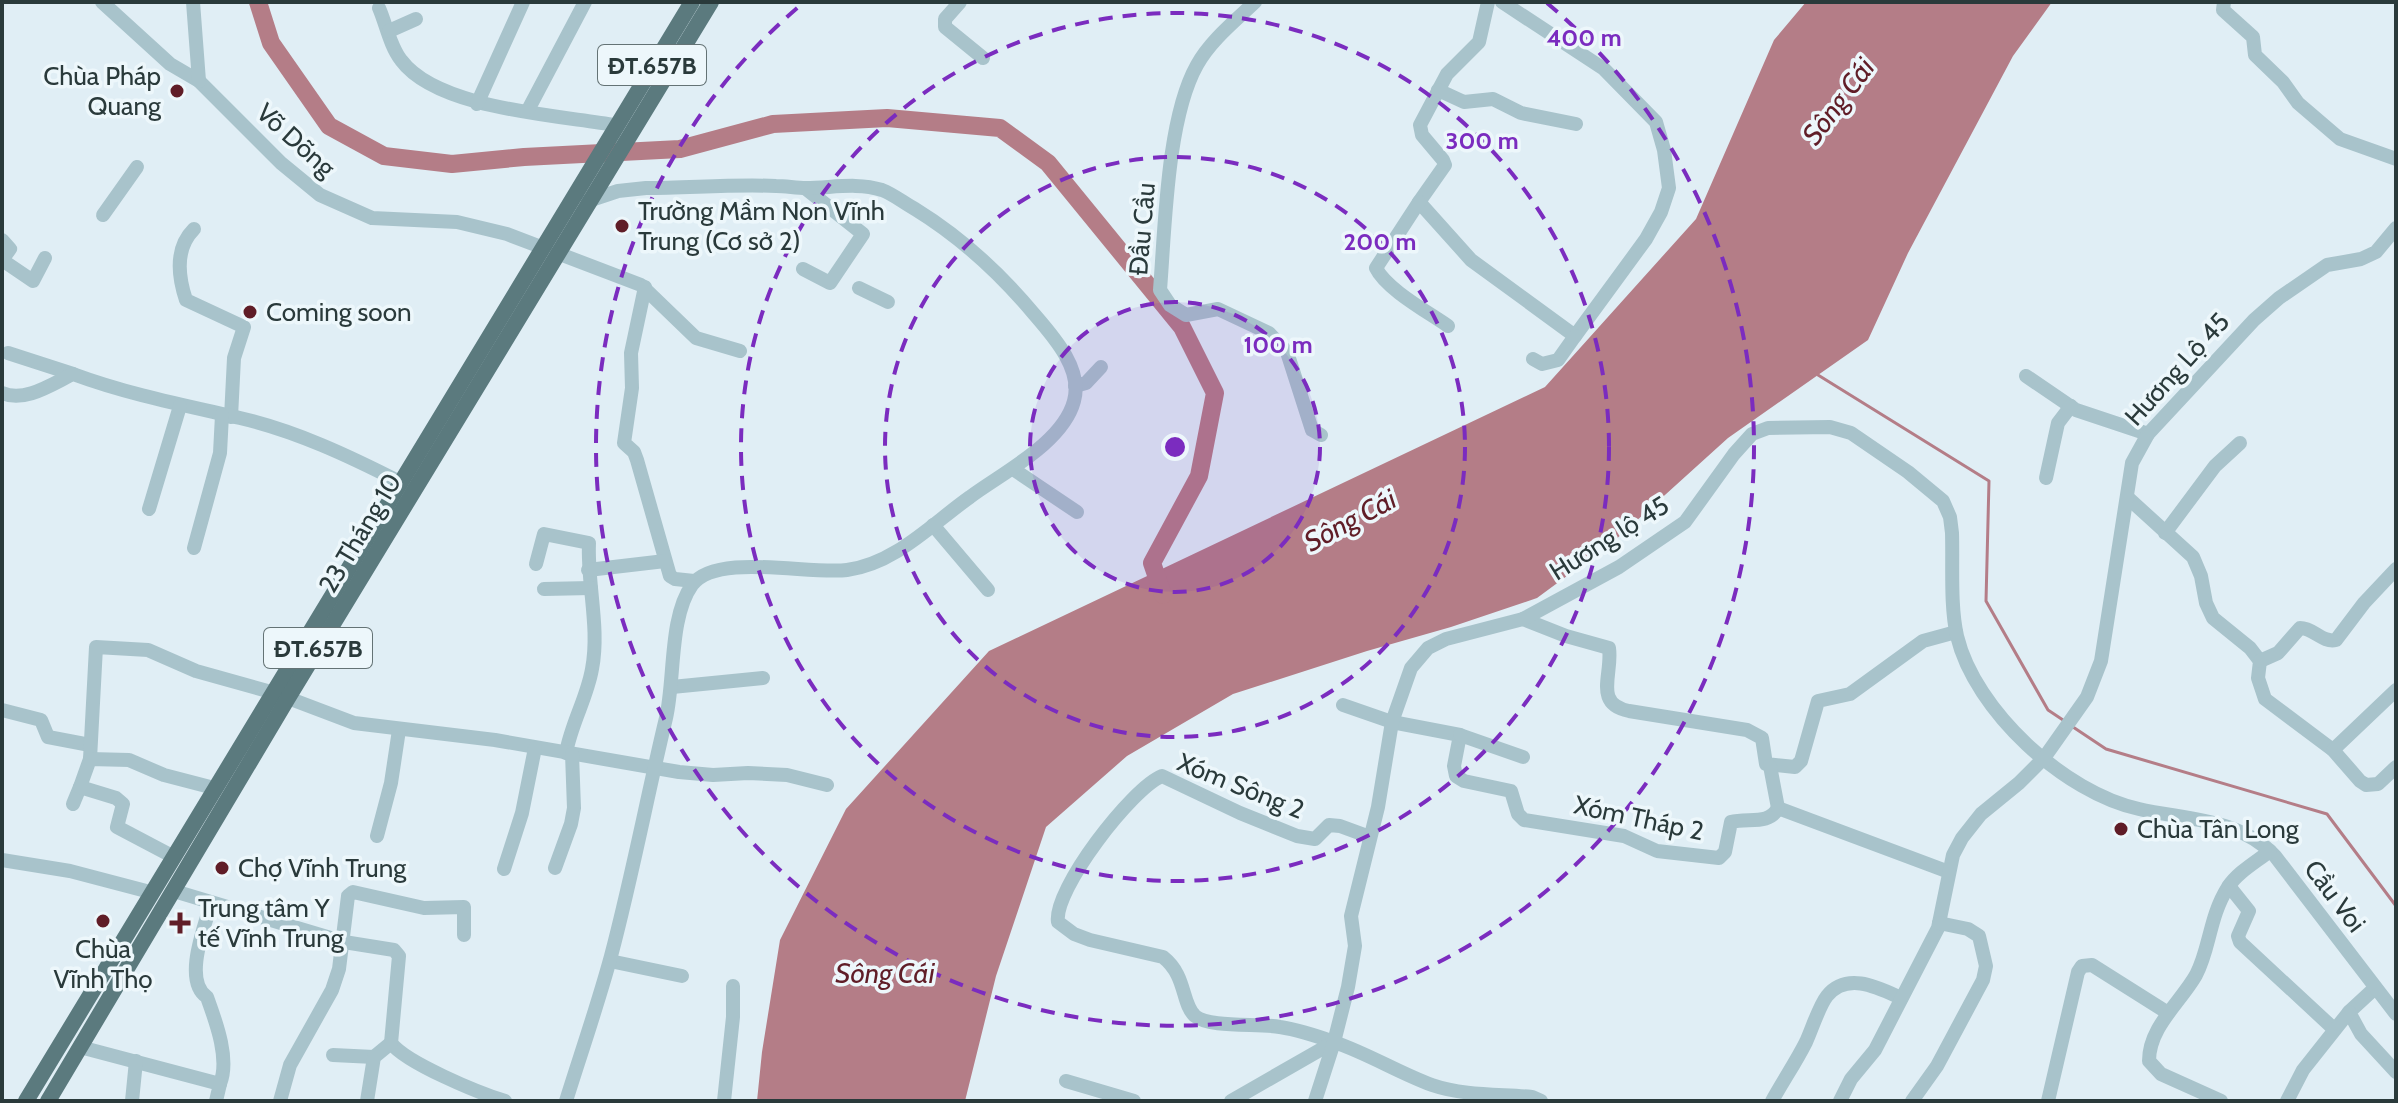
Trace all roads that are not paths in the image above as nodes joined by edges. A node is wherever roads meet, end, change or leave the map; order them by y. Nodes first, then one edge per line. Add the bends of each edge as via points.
1 (102, 2) edge
2 (193, 2) edge
3 (523, 2) edge
4 (585, 2) edge
5 (692, 2) edge
6 (711, 2) edge
7 (960, 2) edge
8 (1255, 2) edge
9 (1488, 2) edge
10 (1502, 2) edge
11 (2224, 2) edge
12 (1522, 7) edge
13 (379, 8) dead end
14 (416, 19) dead end
15 (389, 31) junction
16 (983, 58) dead end
17 (199, 81) junction
18 (1438, 90) junction
19 (477, 104) junction
20 (528, 110) junction
21 (1576, 124) dead end
22 (614, 127) junction
23 (2396, 159) edge
24 (137, 167) dead end
25 (805, 188) junction
26 (590, 199) junction
27 (1419, 202) junction
28 (103, 215) dead end
29 (2396, 228) edge
30 (194, 229) dead end
31 (2, 240) edge
32 (549, 250) junction
33 (45, 258) dead end
34 (2, 260) edge
35 (803, 269) dead end
36 (645, 287) junction
37 (859, 288) dead end
38 (888, 302) dead end
39 (1448, 326) dead end
40 (1575, 336) junction
41 (740, 351) dead end
42 (8, 353) dead end
43 (1533, 359) dead end
44 (1101, 367) dead end
45 (73, 374) junction
46 (2026, 376) dead end
47 (1075, 386) junction
48 (2, 393) edge
49 (180, 406) junction
50 (2071, 406) junction
51 (227, 416) junction
52 (2148, 434) junction
53 (1321, 435) dead end
54 (2240, 443) dead end
55 (1013, 469) junction
56 (2046, 478) dead end
57 (400, 482) junction
58 (2127, 497) junction
59 (149, 509) dead end
60 (1077, 512) dead end
61 (933, 525) junction
62 (2165, 533) junction
63 (194, 548) dead end
64 (665, 561) junction
65 (536, 564) dead end
66 (2396, 569) edge
67 (588, 570) junction
68 (694, 581) junction
69 (591, 588) junction
70 (544, 589) dead end
71 (988, 590) dead end
72 (1523, 619) junction
73 (1956, 632) junction
74 (2260, 661) junction
75 (763, 678) dead end
76 (672, 687) junction
77 (2396, 690) edge
78 (271, 692) junction
79 (288, 698) junction
80 (1343, 705) dead end
81 (2, 710) edge
82 (1392, 722) junction
83 (399, 730) junction
84 (1460, 735) junction
85 (535, 748) junction
86 (2333, 750) junction
87 (90, 752) junction
88 (569, 754) junction
89 (1523, 757) dead end
90 (2044, 758) junction
91 (1770, 766) junction
92 (2396, 767) edge
93 (654, 769) junction
94 (827, 785) dead end
95 (80, 787) junction
96 (214, 788) junction
97 (73, 804) dead end
98 (1778, 808) junction
99 (377, 836) dead end
100 (1370, 837) junction
101 (2270, 851) junction
102 (172, 856) junction
103 (2, 860) edge
104 (555, 868) dead end
105 (504, 869) dead end
106 (1949, 872) junction
107 (2229, 886) junction
108 (174, 891) junction
109 (150, 892) junction
110 (211, 904) junction
111 (1939, 923) junction
112 (464, 935) dead end
113 (344, 942) junction
114 (610, 961) junction
115 (682, 976) dead end
116 (733, 986) dead end
117 (2375, 988) junction
118 (1901, 998) junction
119 (80, 1009) junction
120 (2349, 1012) junction
121 (2168, 1013) junction
122 (2396, 1014) edge
123 (97, 1019) junction
124 (2334, 1029) junction
125 (1334, 1042) junction
126 (391, 1043) junction
127 (80, 1047) junction
128 (333, 1055) dead end
129 (374, 1057) junction
130 (136, 1061) junction
131 (2396, 1072) edge
132 (1066, 1081) dead end
133 (220, 1084) junction
134 (1489, 1097) edge
135 (26, 1101) edge
136 (48, 1101) edge
137 (132, 1101) edge
138 (216, 1101) edge
139 (280, 1101) edge
140 (367, 1101) edge
141 (505, 1101) edge
142 (566, 1101) edge
143 (724, 1101) edge
144 (1134, 1101) edge
145 (1231, 1101) edge
146 (1315, 1101) edge
147 (1541, 1101) edge
148 (1772, 1101) edge
149 (1840, 1101) edge
150 (1912, 1101) edge
151 (2048, 1101) edge
152 (2221, 1101) edge
153 (2287, 1101) edge

1 - 17 street, Võ Dõng via 170,64
2 - 17 street
3 - 19 street
4 - 20 street
5 - 22 main road, ĐT.657B
6 - 26 main road, ĐT.657B
7 - 16 street via 944,25
8 - 53 street, Đầu Cầu via 1198,63 1177,120 1160,290 1186,315 1218,309 1269,333 1287,352 1312,430
9 - 18 street via 1479,42
10 - 12 street
11 - 23 street via 2223,10 2253,37 2255,55 2298,103 2340,139
12 - 40 street via 1604,69 1658,125 1664,150 1669,188 1661,212
13 - 15 street
14 - 15 street
15 - 19 street via 404,63 438,87
17 - 32 street, Võ Dõng via 281,163 337,205 372,218 457,222
18 - 21 street via 1464,102 1493,99 1521,113
18 - 27 street via 1420,130 1445,165
19 - 20 street
20 - 22 street
22 - 32 main road, 23 Tháng 10 / ĐT.657B via 566,207
24 - 28 street
25 - 26 street via 630,189
25 - 35 street via 863,234 830,283
25 - 47 street via 882,190 948,231 990,265 1052,334
26 - 32 main road, 23 Tháng 10 / ĐT.657B
27 - 39 street via 1376,270
27 - 40 street via 1471,260
29 - 52 street, Hương Lộ 45 via 2376,252 2327,265 2279,298
30 - 51 street via 179,258 186,300 244,327 234,358
31 - 34 street via 10,249
32 - 36 street, Võ Dõng
32 - 57 main road, 23 Tháng 10 / ĐT.657B
32 - 79 main road, 23 Tháng 10 / ĐT.657B
33 - 34 street via 33,281
36 - 41 street via 696,338
36 - 64 street via 631,353 624,443 637,460
37 - 38 street
40 - 43 street via 1555,361 1542,364
42 - 45 street
44 - 47 street via 1086,383
45 - 48 street via 38,391
45 - 49 street
46 - 50 street
47 - 55 street via 1075,400 1064,421
49 - 51 street
49 - 59 street
50 - 52 street
50 - 56 street via 2058,423
51 - 57 street via 323,446
51 - 63 street
52 - 58 street, Hương Lộ 45 via 2132,463
54 - 62 street via 2215,466
55 - 60 street
55 - 61 street
57 - 78 main road, 23 Tháng 10 / ĐT.657B
58 - 62 street
58 - 90 street, Hương Lộ 45 via 2099,670 2078,712
61 - 68 street via 904,547 857,568 736,567
61 - 71 street
62 - 74 street via 2197,564 2213,618
64 - 67 street
64 - 68 street via 670,576
65 - 67 street via 544,534 589,543
66 - 74 street via 2336,640 2300,628 2278,653
67 - 69 street
68 - 76 street via 678,623
69 - 70 street
69 - 88 street via 592,670
72 - 73 street, Hương lộ 45 via 1619,567 1685,522 1752,434 1776,426 1830,427 1861,439 1943,501 1952,533
72 - 82 street, Hương lộ 45 via 1428,648 1411,668
72 - 91 street via 1609,648 1607,697 1614,707 1753,732 1762,738 1764,761
73 - 90 street, Hương lộ 45 via 1987,697
73 - 91 street via 1923,641 1850,694 1819,700 1798,765
74 - 86 street via 2258,678 2265,699
75 - 76 street
76 - 93 street
77 - 86 street
78 - 79 main road
78 - 87 street via 196,671 148,650 96,647
78 - 96 main road, 23 Tháng 10 / ĐT.657B
79 - 83 street via 354,723
79 - 108 main road, 23 Tháng 10 / ĐT.657B
80 - 82 street
81 - 87 street via 41,720 48,737
82 - 84 street
82 - 100 street, Hương lộ 45
83 - 85 street
83 - 99 street
84 - 89 street
84 - 98 street, Xóm Tháp 2 via 1456,776 1511,791 1521,818 1624,836 1657,851 1719,858 1731,822 1767,819
85 - 88 street
85 - 105 street
86 - 92 street via 2366,785 2378,784
87 - 95 street
87 - 96 street
88 - 93 street
88 - 104 street via 574,808
90 - 101 street, Cầu Voi via 2116,803 2228,826
90 - 106 street, Hương Lộ 45 via 1975,821 1957,847
91 - 98 street
93 - 94 street via 787,775
93 - 114 street
95 - 97 street
95 - 102 street via 116,798 123,804 117,827
96 - 102 main road, 23 Tháng 10 / ĐT.657B
98 - 106 street
100 - 125 street, Hương lộ 45 via 1351,916 1355,946
100 - 125 street, Xóm Sông 2 via 1329,825 1315,839 1297,836 1162,776 1142,788 1097,842 1065,890 1057,913 1058,922 1074,934 1163,957 1174,966 1199,1019 1281,1027
101 - 107 street
101 - 117 street, Cầu Voi
102 - 109 main road, 23 Tháng 10 / ĐT.657B
103 - 109 street
106 - 111 street, Hương Lộ 45
107 - 121 street via 2198,970
107 - 124 street via 2249,911 2240,942
108 - 110 street
108 - 123 main road, 23 Tháng 10 / ĐT.657B
109 - 119 main road, 23 Tháng 10 / ĐT.657B
110 - 113 street
110 - 133 street via 195,981 207,997 220,1044 226,1071
111 - 118 street, Hương Lộ 45
111 - 150 street via 1979,936 1986,972 1937,1066
112 - 113 street via 464,907 424,908 353,892 345,906
113 - 126 street via 385,947 399,956
113 - 139 street via 332,990 290,1065
114 - 115 street
114 - 142 street
116 - 143 street
117 - 120 street
117 - 122 street, Cầu Voi
118 - 148 street via 1865,983 1831,992
118 - 149 street, Hương Lộ 45 via 1875,1050
119 - 123 main road
119 - 135 main road, 23 Tháng 10 / ĐT.657B
120 - 124 street
120 - 131 street via 2361,1034
121 - 151 street via 2092,965 2082,966
121 - 152 street via 2151,1043 2151,1065
123 - 127 main road, 23 Tháng 10 / ĐT.657B
124 - 153 street
125 - 134 street via 1431,1084
125 - 145 street
125 - 146 street, Hương lộ 45
126 - 129 street
126 - 141 street via 415,1062
127 - 130 street
127 - 136 main road, 23 Tháng 10 / ĐT.657B
128 - 129 street
129 - 140 street
130 - 133 street
130 - 137 street
132 - 144 street
133 - 138 street
134 - 147 street

